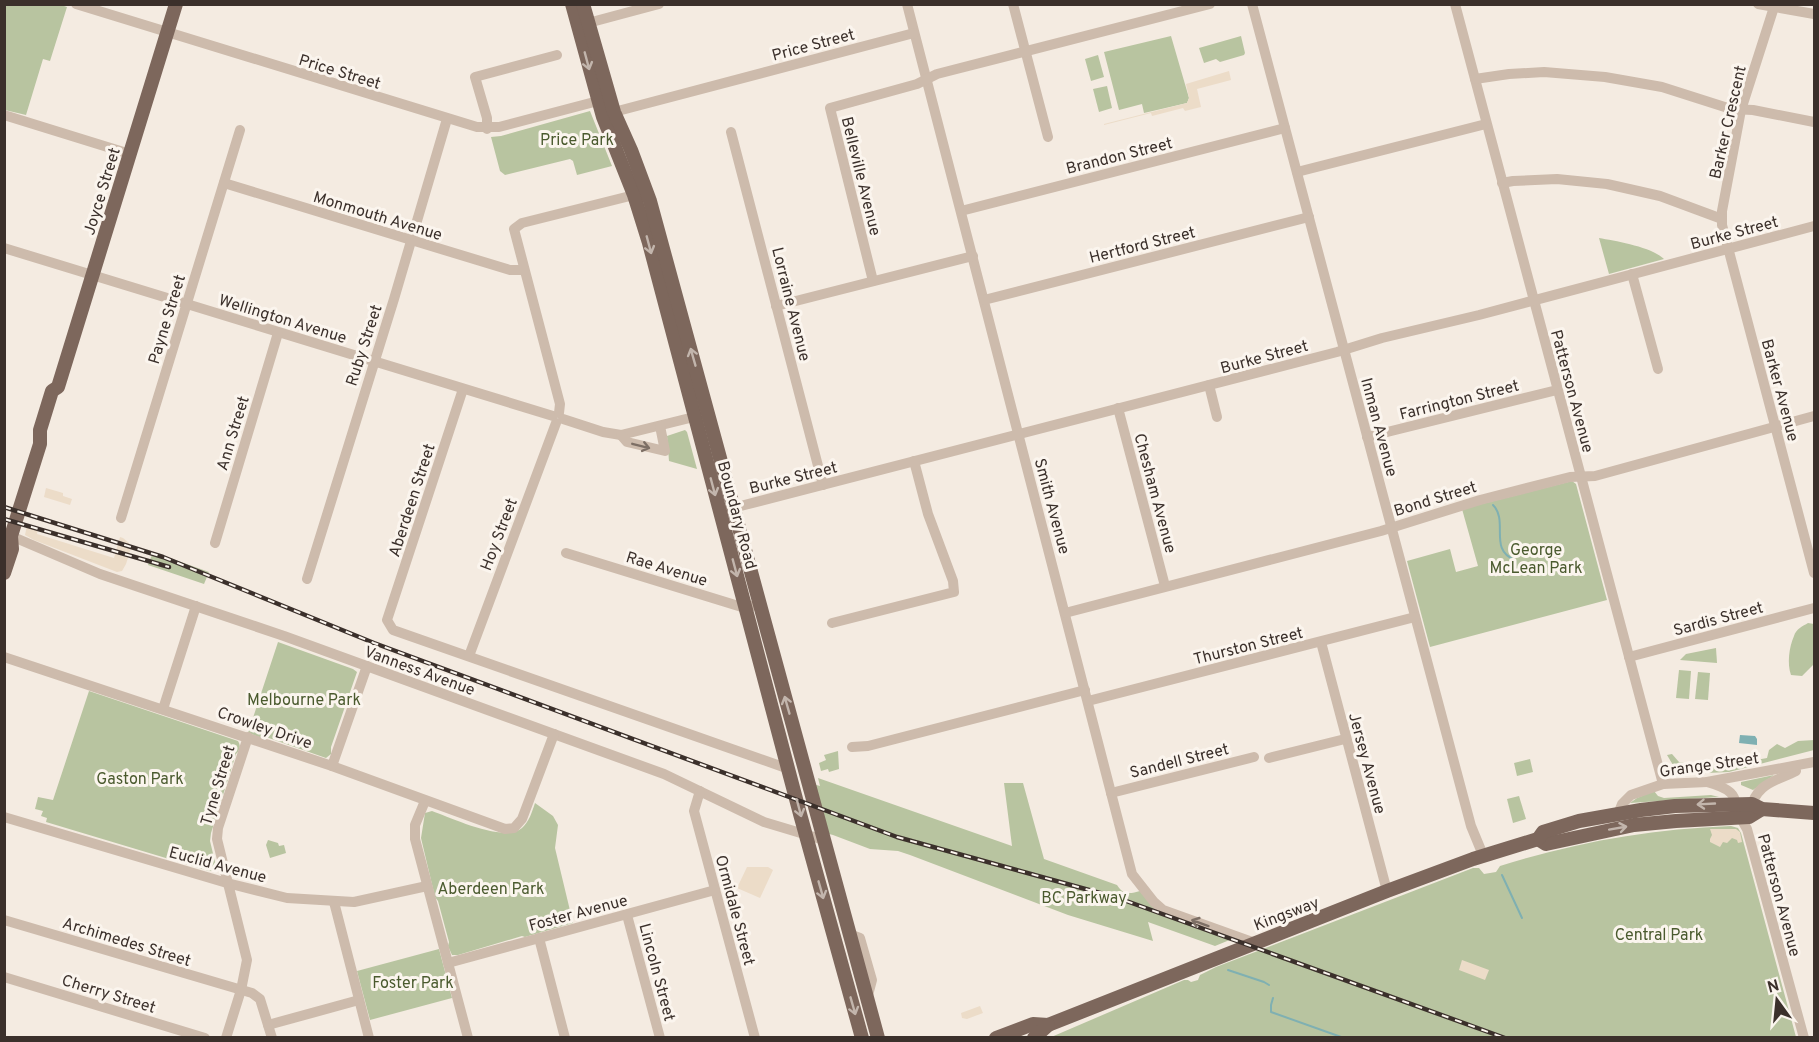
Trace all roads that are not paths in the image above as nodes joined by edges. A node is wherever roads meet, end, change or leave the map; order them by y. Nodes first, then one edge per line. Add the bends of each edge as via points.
1 (76, 4) edge
2 (176, 4) edge
3 (572, 4) edge
4 (583, 4) edge
5 (659, 4) edge
6 (907, 4) edge
7 (1013, 4) edge
8 (1210, 4) edge
9 (1252, 4) edge
10 (1455, 4) edge
11 (1758, 4) edge
12 (1774, 6) edge
13 (1815, 14) edge
14 (588, 23) junction
15 (167, 33) junction
16 (914, 33) junction
17 (1026, 52) junction
18 (557, 56) dead end
19 (927, 79) junction
20 (1475, 79) junction
21 (598, 101) junction
22 (1741, 110) junction
23 (614, 112) junction
24 (4, 115) edge
25 (447, 119) junction
26 (1815, 122) edge
27 (1486, 124) junction
28 (1285, 128) junction
29 (486, 129) junction
30 (240, 130) dead end
31 (731, 132) dead end
32 (622, 134) junction
33 (1048, 137) dead end
34 (130, 154) junction
35 (1297, 172) junction
36 (224, 183) junction
37 (1502, 183) junction
38 (634, 195) junction
39 (961, 211) junction
40 (1309, 217) junction
41 (1722, 219) junction
42 (1815, 226) edge
43 (411, 241) junction
44 (4, 248) edge
45 (1728, 249) junction
46 (973, 256) junction
47 (524, 270) junction
48 (1632, 274) junction
49 (93, 275) junction
50 (873, 281) junction
51 (984, 300) junction
52 (1534, 301) junction
53 (187, 304) junction
54 (776, 306) junction
55 (278, 333) junction
56 (1344, 350) junction
57 (373, 362) junction
58 (1658, 369) dead end
59 (1209, 386) junction
60 (464, 389) junction
61 (1557, 390) junction
62 (1119, 408) junction
63 (709, 413) junction
64 (1815, 416) edge
65 (557, 417) junction
66 (694, 417) junction
67 (1217, 417) dead end
68 (660, 426) junction
69 (1775, 427) junction
70 (1019, 434) junction
71 (621, 435) junction
72 (1367, 437) junction
73 (914, 461) junction
74 (1581, 476) junction
75 (823, 485) junction
76 (734, 508) junction
77 (720, 511) junction
78 (121, 518) dead end
79 (1392, 528) junction
80 (7, 537) edge
81 (215, 543) dead end
82 (566, 553) dead end
83 (4, 573) edge
84 (1815, 573) edge
85 (307, 579) dead end
86 (1165, 586) junction
87 (196, 606) junction
88 (752, 606) junction
89 (1815, 608) edge
90 (1065, 613) junction
91 (1415, 617) junction
92 (387, 620) joint
93 (832, 623) dead end
94 (1321, 642) junction
95 (469, 656) junction
96 (4, 657) edge
97 (1629, 657) junction
98 (367, 666) junction
99 (1086, 696) junction
100 (163, 709) junction
101 (554, 734) junction
102 (248, 737) junction
103 (1346, 739) junction
104 (852, 747) dead end
105 (1254, 757) dead end
106 (1269, 758) dead end
107 (1811, 763) edge
108 (332, 766) junction
109 (789, 769) junction
110 (1707, 782) junction
111 (1663, 784) junction
112 (700, 791) junction
113 (1111, 793) junction
114 (425, 801) junction
115 (1815, 813) edge
116 (1618, 814) junction
117 (1748, 814) junction
118 (4, 817) edge
119 (806, 834) junction
120 (1538, 839) junction
121 (824, 840) junction
122 (1483, 855) junction
123 (227, 883) junction
124 (427, 886) junction
125 (715, 890) junction
126 (1387, 891) junction
127 (333, 902) junction
128 (627, 915) junction
129 (4, 920) edge
130 (539, 938) junction
131 (1255, 943) junction
132 (448, 963) junction
133 (4, 977) edge
134 (241, 990) junction
135 (359, 1000) junction
136 (1048, 1024) junction
137 (268, 1025) junction
138 (205, 1038) edge
139 (226, 1038) edge
140 (272, 1038) edge
141 (369, 1038) edge
142 (468, 1038) edge
143 (565, 1038) edge
144 (660, 1038) edge
145 (755, 1038) edge
146 (862, 1038) edge
147 (878, 1038) edge
148 (996, 1038) edge
149 (1034, 1038) edge
150 (1804, 1038) edge

1 - 15 street, Price Street
2 - 15 main road, Joyce Street
3 -> 21 main road, Boundary Road
4 - 14 main road, Boundary Road
5 - 14 street
6 - 16 street, Smith Avenue
7 - 17 street
8 - 17 street
9 - 28 street, Inman Avenue
10 - 20 street, Patterson Avenue
11 - 12 street
12 - 13 street
12 - 22 street, Barker Crescent
14 - 23 main road, Boundary Road
15 - 25 street, Price Street
15 - 34 main road, Joyce Street
16 - 19 street, Smith Avenue
16 - 23 street, Price Street
17 - 19 street
17 - 33 street
18 - 29 street via 475,77 487,118
19 - 39 street, Smith Avenue
19 - 50 street, Belleville Avenue via 830,108
20 - 22 street via 1544,72 1605,77 1662,87
20 - 27 street, Patterson Avenue
21 - 29 street, Price Street
21 - 32 main road via 605,105
21 - 38 main road, Boundary Road
22 - 26 street
22 - 41 street, Barker Crescent
23 - 32 main road, Boundary Road
24 - 34 street
25 - 29 street, Price Street
25 - 43 street, Ruby Street
27 - 35 street
27 - 37 street, Patterson Avenue
28 - 35 street, Inman Avenue
28 - 39 street, Brandon Street
30 - 36 street, Payne Street
31 - 54 street, Lorraine Avenue
63 -> 32 main road, Boundary Road via 650,201
34 - 49 main road, Joyce Street
35 - 40 street, Inman Avenue
36 - 43 street, Monmouth Avenue
36 - 53 street, Payne Street
37 - 41 street via 1557,179 1607,184 1660,196
37 - 52 street, Patterson Avenue
38 - 47 street, Hoy Street via 515,226
38 -> 66 main road, Boundary Road
39 - 46 street, Smith Avenue
40 - 51 street, Hertford Street
40 - 56 street, Inman Avenue
41 - 45 street, Barker Crescent
42 - 45 street, Burke Street
43 - 47 street, Monmouth Avenue via 510,270
43 - 57 street, Ruby Street
44 - 49 street, Wellington Avenue
45 - 48 street, Burke Street
45 - 69 street, Barker Avenue
46 - 50 street
46 - 51 street, Smith Avenue
47 - 65 street, Hoy Street via 560,404
48 - 52 street, Burke Street
48 - 58 street
49 - 53 street, Wellington Avenue
49 - 80 main road, Joyce Street via 58,387 48,436 40,444
50 - 54 street
51 - 70 street, Smith Avenue
52 - 56 street, Burke Street
52 - 61 street, Patterson Avenue
53 - 55 street, Wellington Avenue
53 - 78 street, Payne Street
54 - 75 street, Lorraine Avenue
55 - 57 street, Wellington Avenue
55 - 81 street, Ann Street
56 - 59 street, Burke Street
56 - 72 street, Inman Avenue
57 - 60 street, Wellington Avenue
57 - 85 street, Ruby Street
59 - 62 street, Burke Street
59 - 67 street
60 - 65 street, Wellington Avenue
60 - 92 street, Aberdeen Street
61 - 72 street, Farrington Street
61 - 74 street, Patterson Avenue
62 - 70 street, Burke Street
62 - 86 street, Chesham Avenue
63 - 66 street, Wellington Avenue
63 - 76 main road, Boundary Road
64 - 69 street, Bond Street
65 - 71 street, Wellington Avenue
65 - 95 street, Hoy Street
66 - 68 street, Wellington Avenue
66 -> 77 main road, Boundary Road
68 - 71 street, Wellington Avenue
71 -> 68 street, Wellington Avenue via 627,442 665,451
69 - 74 street, Bond Street via 1595,476
69 - 84 street, Barker Avenue
70 - 73 street, Burke Street
70 - 90 street, Smith Avenue
72 - 79 street, Inman Avenue
73 - 75 street, Burke Street
73 - 93 street via 923,501 954,592
74 - 79 street, Bond Street via 1480,500
74 - 97 street, Patterson Avenue
75 - 76 street, Burke Street
76 - 77 street, Burke Street
76 - 88 main road, Boundary Road
77 -> 88 main road, Boundary Road
79 - 86 street, Bond Street
79 - 91 street, Inman Avenue
80 - 83 main road, Joyce Street via 12,549
80 - 87 street, Vanness Avenue
82 - 88 street, Rae Avenue
86 - 90 street, Bond Street
87 - 98 street, Vanness Avenue
87 - 100 street
88 - 109 main road, Boundary Road
121 -> 88 main road, Boundary Road
89 - 97 street, Sardis Street
90 - 99 street, Smith Avenue
91 - 94 street, Thurston Street
91 - 122 street, Inman Avenue via 1471,826
92 - 95 street, Vanness Avenue via 393,630
94 - 99 street, Thurston Street
94 - 103 street, Jersey Avenue
95 - 109 street, Vanness Avenue
96 - 100 street, Crowley Drive
97 - 111 street, Patterson Avenue
98 - 101 street, Vanness Avenue
98 - 108 street
99 - 104 street, Thurston Street
99 - 113 street, Smith Avenue
100 - 102 street, Crowley Drive
101 - 112 street, Vanness Avenue
101 - 114 street, Crowley Drive via 526,811 514,828 500,829
102 - 108 street, Crowley Drive
102 - 123 street, Tyne Street via 218,828 218,847
103 - 106 street
103 - 126 street, Jersey Avenue
105 - 113 street, Sandell Street
107 - 110 street, Grange Street
107 - 117 street via 1762,787 1753,797
108 - 114 street, Crowley Drive
109 -> 119 main road, Boundary Road
110 - 111 street, Grange Street
110 - 117 street via 1729,790
111 - 116 street, Grange Street via 1631,795
112 - 119 street, Vanness Avenue via 764,822
112 - 125 street, Ormidale Street via 694,811
131 -> 113 street, Smith Avenue via 1163,909 1154,902 1132,874
114 - 124 street via 414,833
115 - 117 main road, Kingsway
117 -> 116 main road, Kingsway via 1675,806
116 - 120 main road, Kingsway via 1543,832
120 -> 117 main road, Kingsway via 1546,844 1634,825
117 - 150 street, Patterson Avenue
118 - 123 street, Euclid Avenue
119 - 121 street, Vanness Avenue
119 -> 146 main road, Boundary Road
120 - 122 main road, Kingsway
121 - 147 main road, Boundary Road
122 - 126 main road, Kingsway
123 - 127 street, Euclid Avenue via 287,897
123 - 134 street, Tyne Street via 247,960
124 - 127 street, Euclid Avenue via 354,902
124 - 132 street
125 - 128 street, Foster Avenue
125 - 145 street, Ormidale Street
126 - 131 main road, Kingsway
127 - 135 street
128 - 130 street, Foster Avenue
128 - 144 street, Lincoln Street
129 - 134 street, Archimedes Street
130 - 132 street, Foster Avenue
130 - 143 street
131 - 136 main road, Kingsway
132 - 142 street
133 - 138 street, Cherry Street
134 - 137 street via 260,999
134 - 139 street, Tyne Street
135 - 137 street
135 - 141 street
136 - 148 main road, Kingsway via 1033,1024
136 - 149 main road, Kingsway
137 - 140 street

